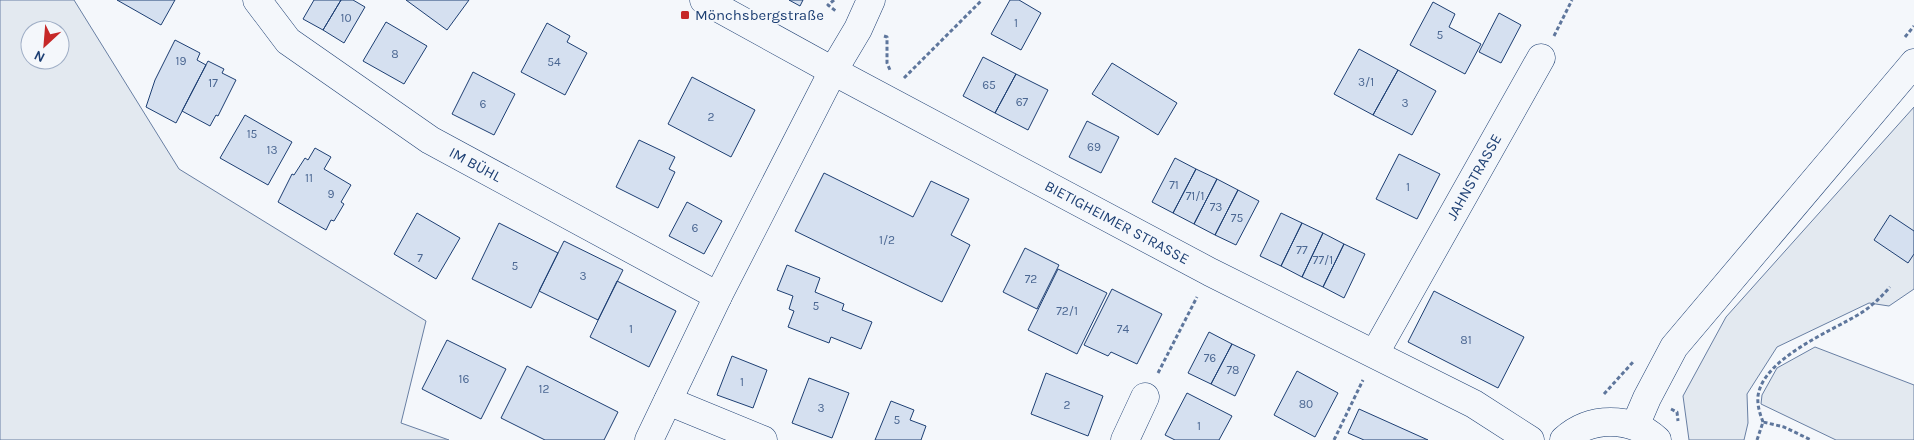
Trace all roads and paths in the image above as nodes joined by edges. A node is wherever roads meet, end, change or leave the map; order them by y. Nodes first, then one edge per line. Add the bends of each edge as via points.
1 (258, 0) edge
2 (704, 0) edge
3 (871, 0) edge
4 (982, 0) edge
5 (1572, 0) edge
6 (858, 29) junction
7 (1541, 58) joint
8 (1914, 63) edge
9 (833, 71) junction
10 (890, 90) junction
11 (1210, 272) junction
12 (1890, 287) dead end
13 (718, 296) junction
14 (1375, 353) junction
15 (1145, 397) joint
16 (668, 401) junction
17 (1763, 422) junction
18 (1646, 433) edge
19 (649, 440) edge
20 (763, 440) edge
21 (1125, 440) edge
22 (1334, 440) edge
23 (1530, 440) edge
24 (1564, 440) edge
25 (1757, 440) edge
26 (1811, 440) edge

1 - 13 street, IM BÜHL via 288,41 430,140
2 - 9 street, BIETIGHEIMER STRASSE
3 - 6 street
4 - 10 path
5 - 7 path
6 - 9 street
6 - 10 path via 887,37
7 - 14 street, JAHNSTRASSE
8 - 18 street via 1674,347
9 - 10 street, BIETIGHEIMER STRASSE
9 - 13 street
10 - 11 street, BIETIGHEIMER STRASSE
11 - 14 street, BIETIGHEIMER STRASSE
11 - 15 path
12 - 17 path via 1862,312 1793,352 1774,367 1758,395
13 - 16 street
14 - 22 path
14 - 23 street, BIETIGHEIMER STRASSE via 1474,404
15 - 21 street
16 - 19 street
16 - 20 street
17 - 25 path
17 - 26 path via 1784,427
18 - 24 street via 1622,422 1603,422 1585,426

